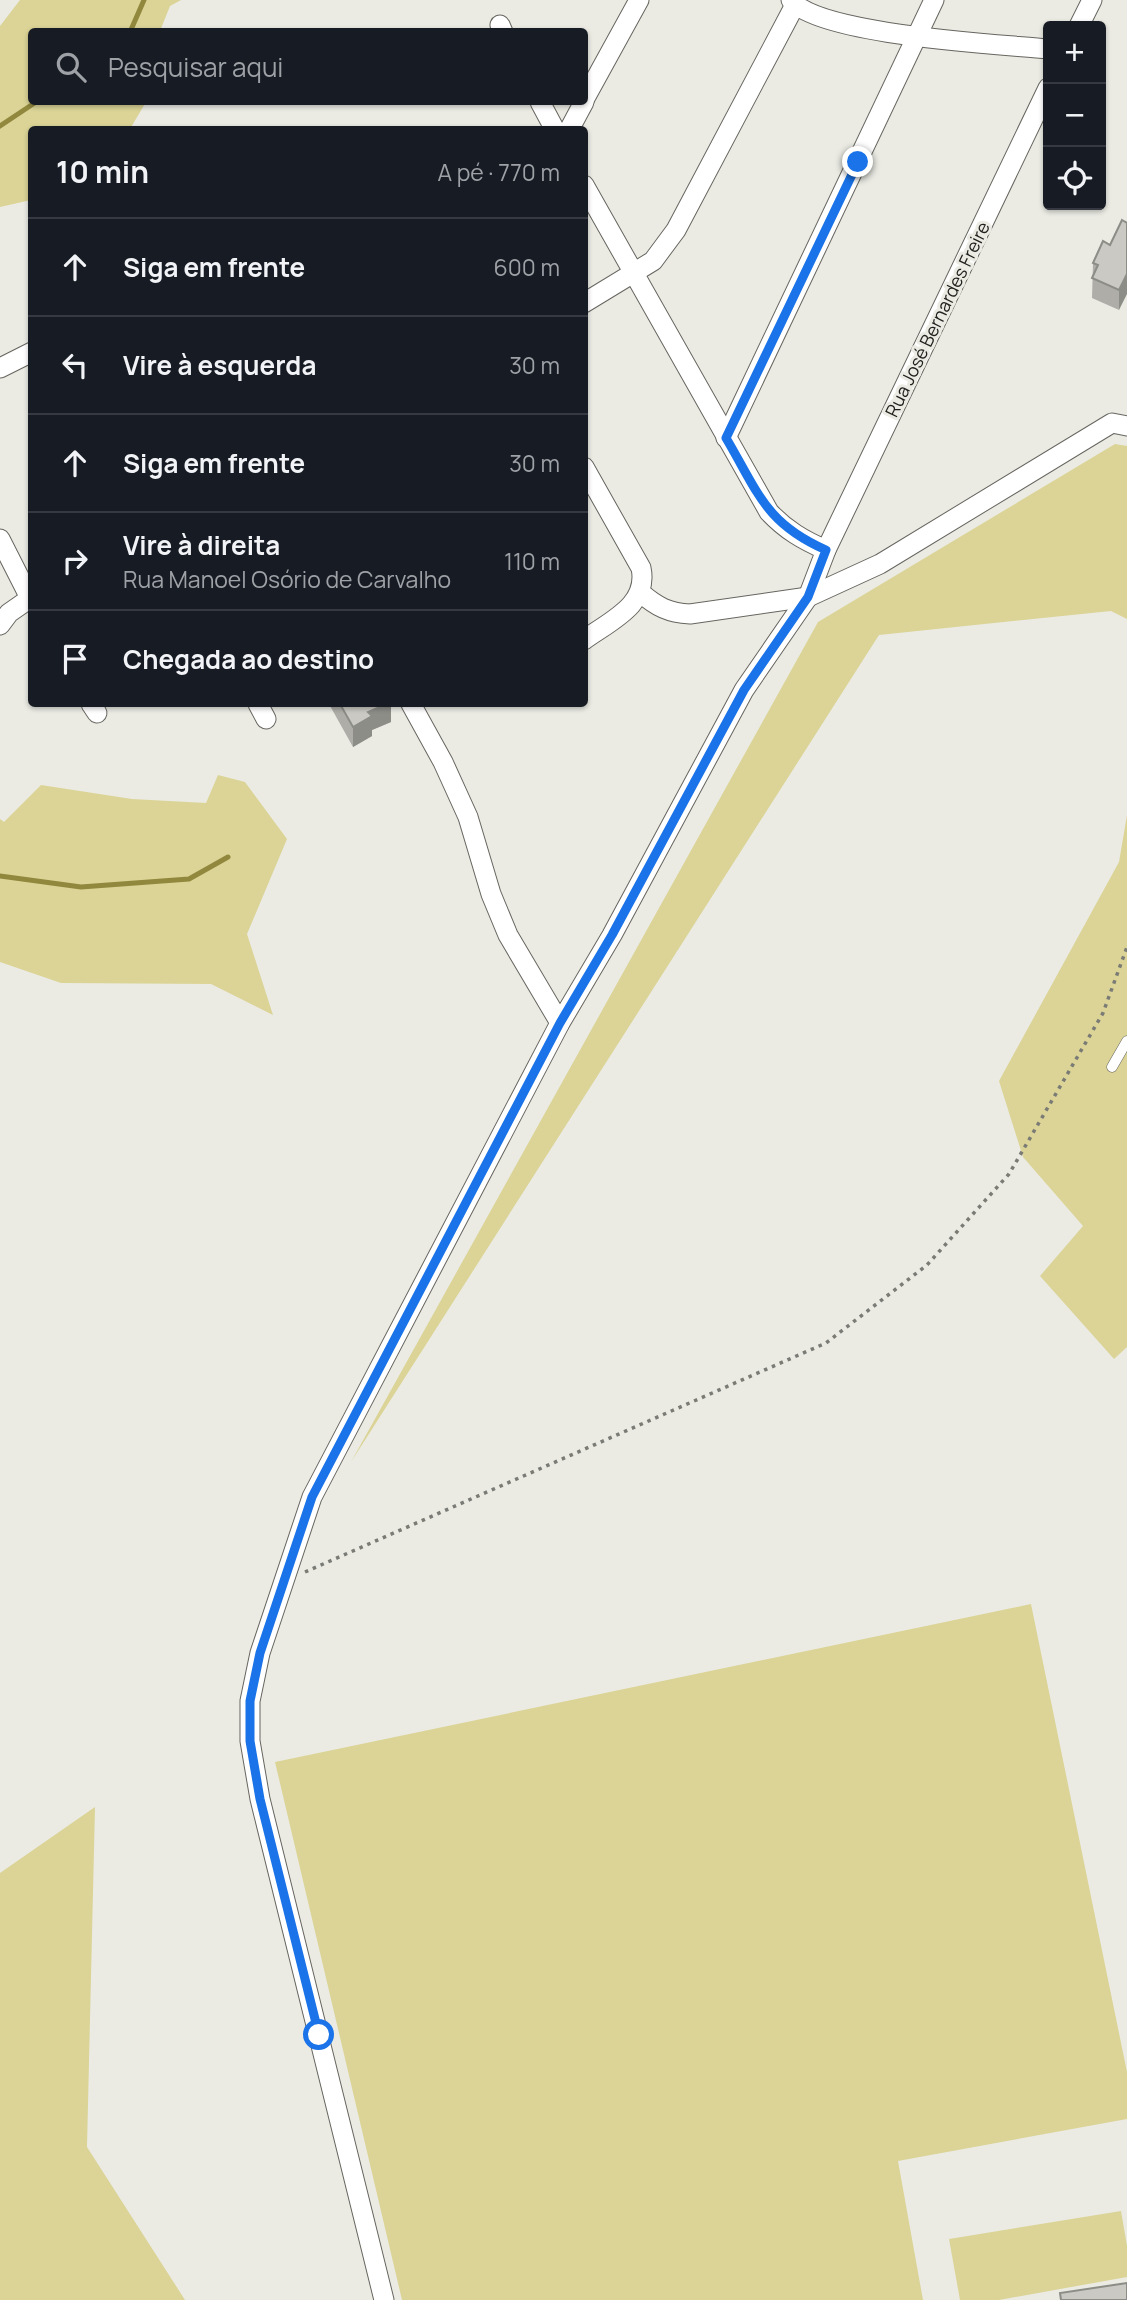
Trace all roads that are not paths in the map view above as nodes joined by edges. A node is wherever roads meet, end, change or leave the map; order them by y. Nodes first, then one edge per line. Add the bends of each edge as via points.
1 (639, 0) edge
2 (934, 0) edge
3 (1092, 0) edge
4 (793, 2) edge
5 (1082, 21) edge
6 (918, 36) junction
7 (1043, 48) edge
8 (588, 94) edge
9 (1043, 98) edge
10 (542, 105) edge
11 (582, 105) edge
12 (553, 126) edge
13 (571, 126) edge
14 (588, 192) edge
15 (633, 275) junction
16 (588, 301) edge
17 (28, 354) edge
18 (0, 368) edge
19 (1127, 411) edge
20 (1119, 425) edge
21 (726, 438) junction
22 (588, 474) edge
23 (0, 539) edge
24 (826, 550) junction
25 (643, 587) junction
26 (28, 593) edge
27 (808, 597) junction
28 (28, 601) edge
29 (0, 625) edge
30 (588, 637) edge
31 (413, 707) edge
32 (560, 1023) junction
33 (1127, 1041) edge
34 (1112, 1067) dead end
35 (384, 2300) edge

1 - 8 street
2 - 6 street
3 - 5 street
4 - 6 street via 819,17
4 - 15 street via 676,230 653,261
6 - 7 street
6 - 21 street
9 - 24 street, Rua José Bernardes Freire
10 - 12 street
11 - 13 street
14 - 15 street
15 - 16 street
15 - 21 street
17 - 18 street
19 - 20 street
20 - 27 street via 880,564
21 - 24 street via 769,512 783,527
22 - 25 street via 640,568
23 - 26 street
24 - 27 street, Rua José Bernardes Freire
25 - 27 street via 653,604 671,613
25 - 30 street via 634,603
27 - 32 street, Rua José Bernardes Freire via 744,690
28 - 29 street
31 - 32 street via 468,817 508,935
32 - 35 street, Rua José Bernardes Freire via 312,1497 260,1653 250,1701 250,1741 260,1799
33 - 34 lane

